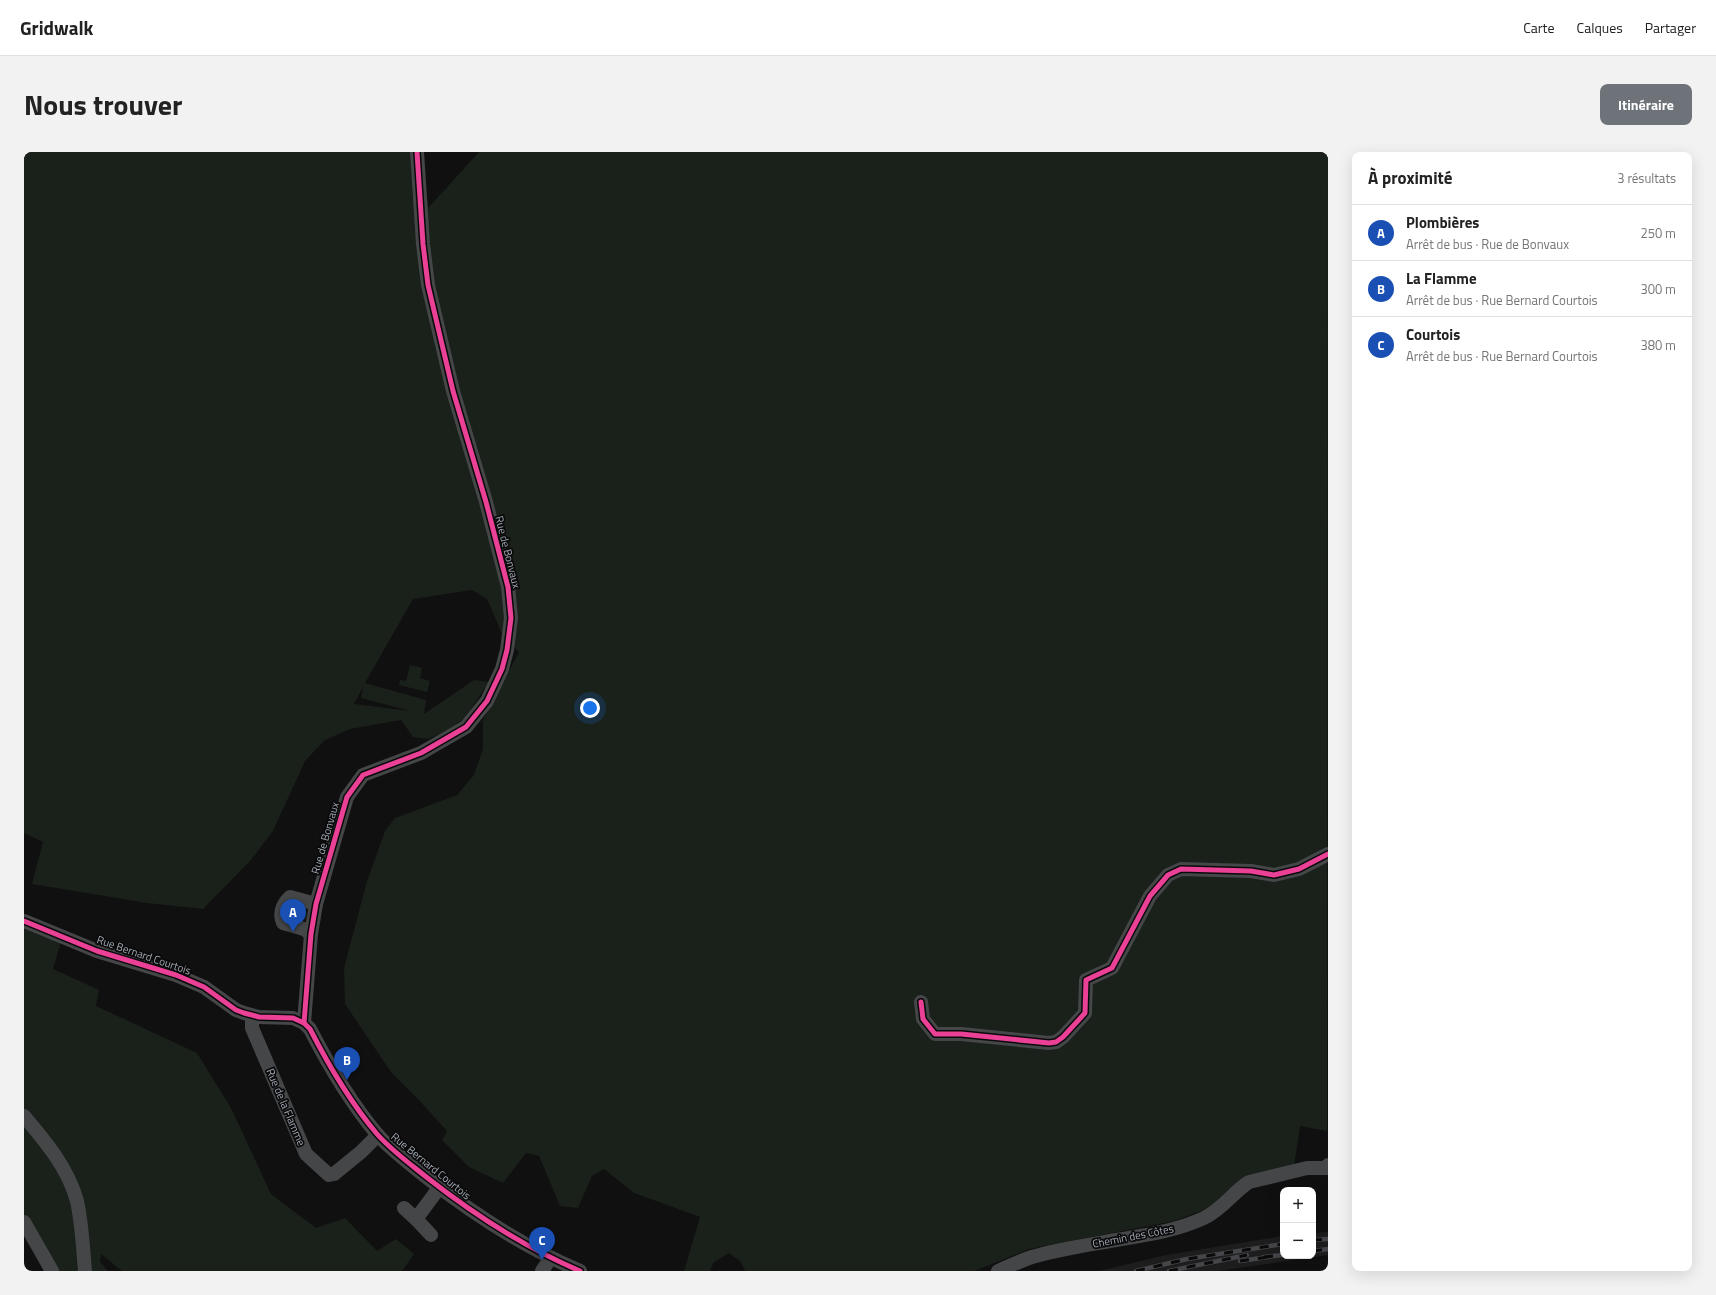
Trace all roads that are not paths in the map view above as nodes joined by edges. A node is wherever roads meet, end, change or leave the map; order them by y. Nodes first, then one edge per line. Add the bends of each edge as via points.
1 (417, 152) edge
2 (1328, 854) edge
3 (316, 904) junction
4 (24, 921) edge
5 (311, 934) junction
6 (921, 1002) dead end
7 (252, 1016) junction
8 (304, 1023) junction
9 (24, 1116) edge
10 (378, 1135) junction
11 (1328, 1167) edge
12 (439, 1188) junction
13 (404, 1208) dead end
14 (416, 1219) junction
15 (24, 1222) edge
16 (431, 1235) dead end
17 (550, 1258) junction
18 (52, 1271) edge
19 (85, 1271) edge
20 (542, 1271) edge
21 (580, 1271) edge
22 (998, 1271) edge

1 - 3 street, Rue de Bonvaux via 428,285 453,391 508,587 511,618 507,650 502,669 487,701 466,727 421,753 363,775 347,797
2 - 6 street via 1299,869 1274,875 1251,871 1209,870 1181,870 1168,875 1150,896 1112,968 1086,980 1085,1013 1056,1042 1049,1044 961,1034 935,1034 922,1019
3 - 5 street, Rue de Bonvaux
3 - 5 street via 290,898 284,903 280,915 283,923 304,929
4 - 7 street, Rue Bernard Courtois via 98,951 176,975 204,987 236,1010
5 - 8 street, Rue de Bonvaux
7 - 8 street, Rue Bernard Courtois via 293,1018
7 - 10 street, Rue de la Flamme via 252,1028 306,1154 329,1175 334,1174
8 - 10 street, Rue Bernard Courtois via 310,1029 353,1104
9 - 19 street via 61,1164 77,1201
10 - 12 street, Rue Bernard Courtois
11 - 22 street, Chemin des Côtes via 1307,1168 1249,1182 1224,1206 1191,1224 1165,1232 1038,1256
12 - 14 street
12 - 17 street, Rue Bernard Courtois via 504,1233
13 - 14 street
14 - 16 street
15 - 18 street
17 - 20 street
17 - 21 street, Rue Bernard Courtois

